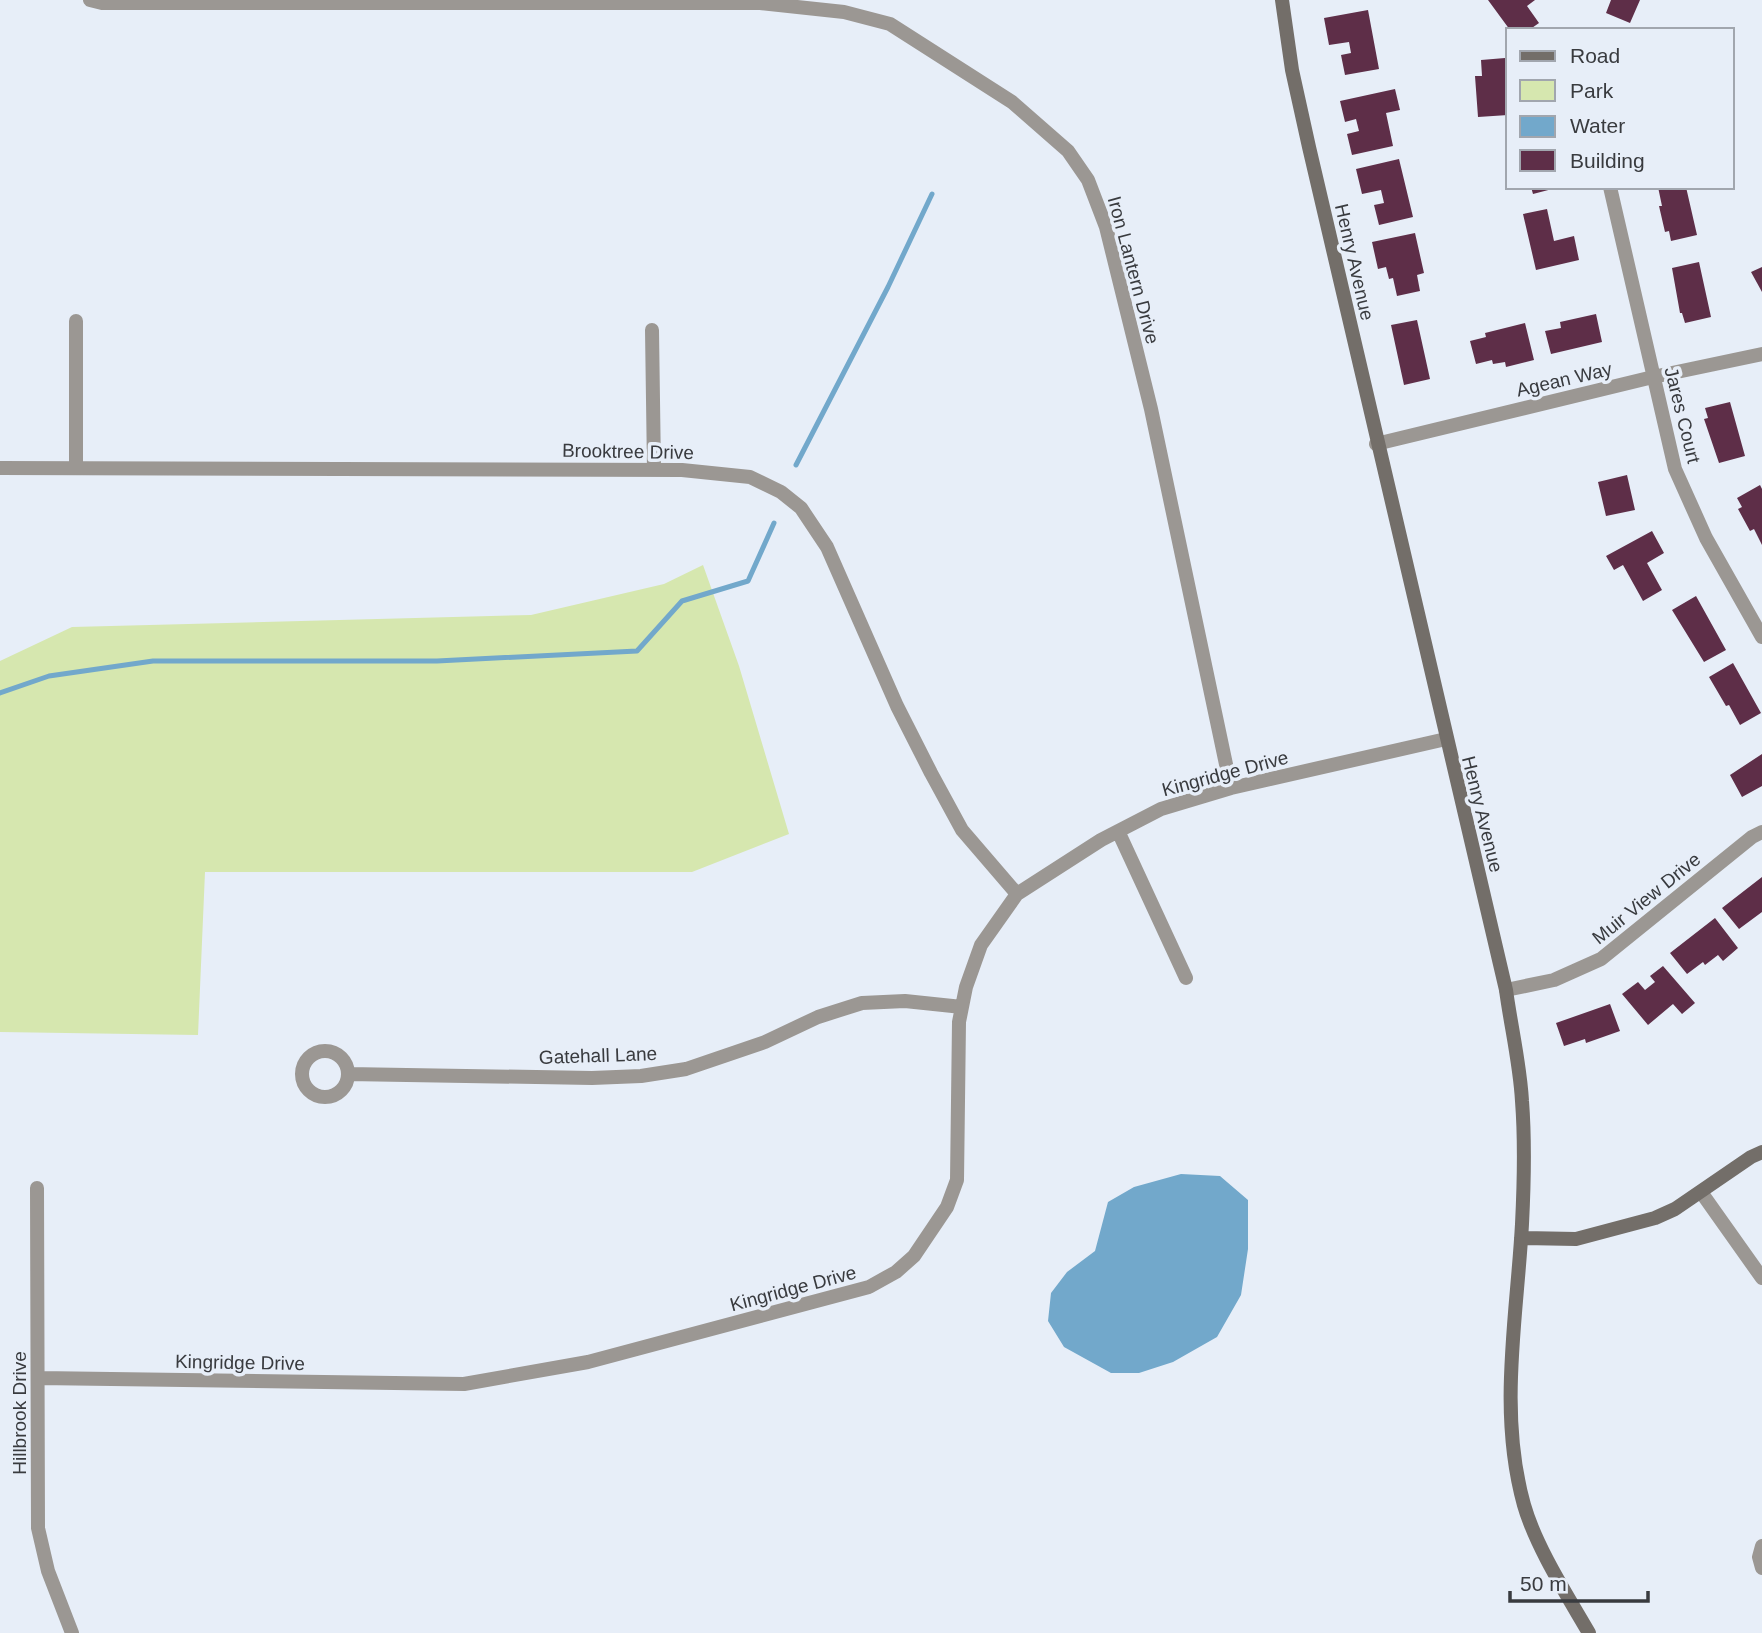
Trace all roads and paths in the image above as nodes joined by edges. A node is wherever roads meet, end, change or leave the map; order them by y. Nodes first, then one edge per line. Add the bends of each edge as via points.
1 (90, 0) edge
2 (1282, 0) edge
3 (288, 1) edge
4 (760, 2) edge
5 (1610, 189) edge
6 (76, 321) dead end
7 (652, 330) dead end
8 (1762, 354) edge
9 (1653, 377) junction
10 (1376, 444) junction
11 (0, 468) edge
12 (76, 468) junction
13 (654, 470) junction
14 (1762, 636) edge
15 (1446, 739) junction
16 (1231, 788) junction
17 (1118, 831) junction
18 (1762, 832) edge
19 (1017, 894) junction
20 (1186, 978) dead end
21 (1506, 990) junction
22 (962, 1007) junction
23 (348, 1074) dead end
24 (1762, 1152) edge
25 (37, 1188) dead end
26 (1701, 1192) junction
27 (1521, 1238) junction
28 (1762, 1278) edge
29 (39, 1378) junction
30 (1762, 1546) edge
31 (1762, 1568) edge
32 (72, 1633) edge
33 (1589, 1633) edge

1 - 3 street, Iron Lantern Drive
2 - 10 street, Henry Avenue via 1292,70
3 - 4 street, Iron Lantern Drive
4 - 16 street, Iron Lantern Drive via 844,12 890,24 1012,102 1068,151 1088,180 1105,227 1151,409
5 - 9 street, Jares Court
6 - 12 street
7 - 13 street
8 - 9 street, Agean Way
9 - 10 street, Agean Way
9 - 14 street, Jares Court via 1675,469 1706,538
10 - 15 street, Henry Avenue
11 - 12 street, Brooktree Drive
12 - 13 street, Brooktree Drive
13 - 19 street, Brooktree Drive via 750,477 801,508 827,547 897,706 962,830
15 - 16 street, Kingridge Drive
15 - 21 street, Henry Avenue
16 - 17 street, Kingridge Drive via 1161,809
17 - 19 street, Kingridge Drive
17 - 20 street
18 - 21 street, Muir View Drive via 1601,959 1554,980
19 - 22 street, Kingridge Drive via 981,946
21 - 27 street, Henry Avenue via 1522,1101
22 - 23 street, Gatehall Lane via 905,1001 862,1003 686,1069 641,1076
22 - 29 street, Kingridge Drive via 957,1180 947,1207 914,1256 869,1287 588,1362 464,1384
24 - 26 street
25 - 29 street, Hillbrook Drive
26 - 27 street via 1655,1218 1576,1239
26 - 28 street
27 - 33 street, Henry Avenue via 1510,1382 1517,1471 1525,1507 1544,1551
29 - 32 street, Hillbrook Drive via 38,1528 48,1571
30 - 31 street

